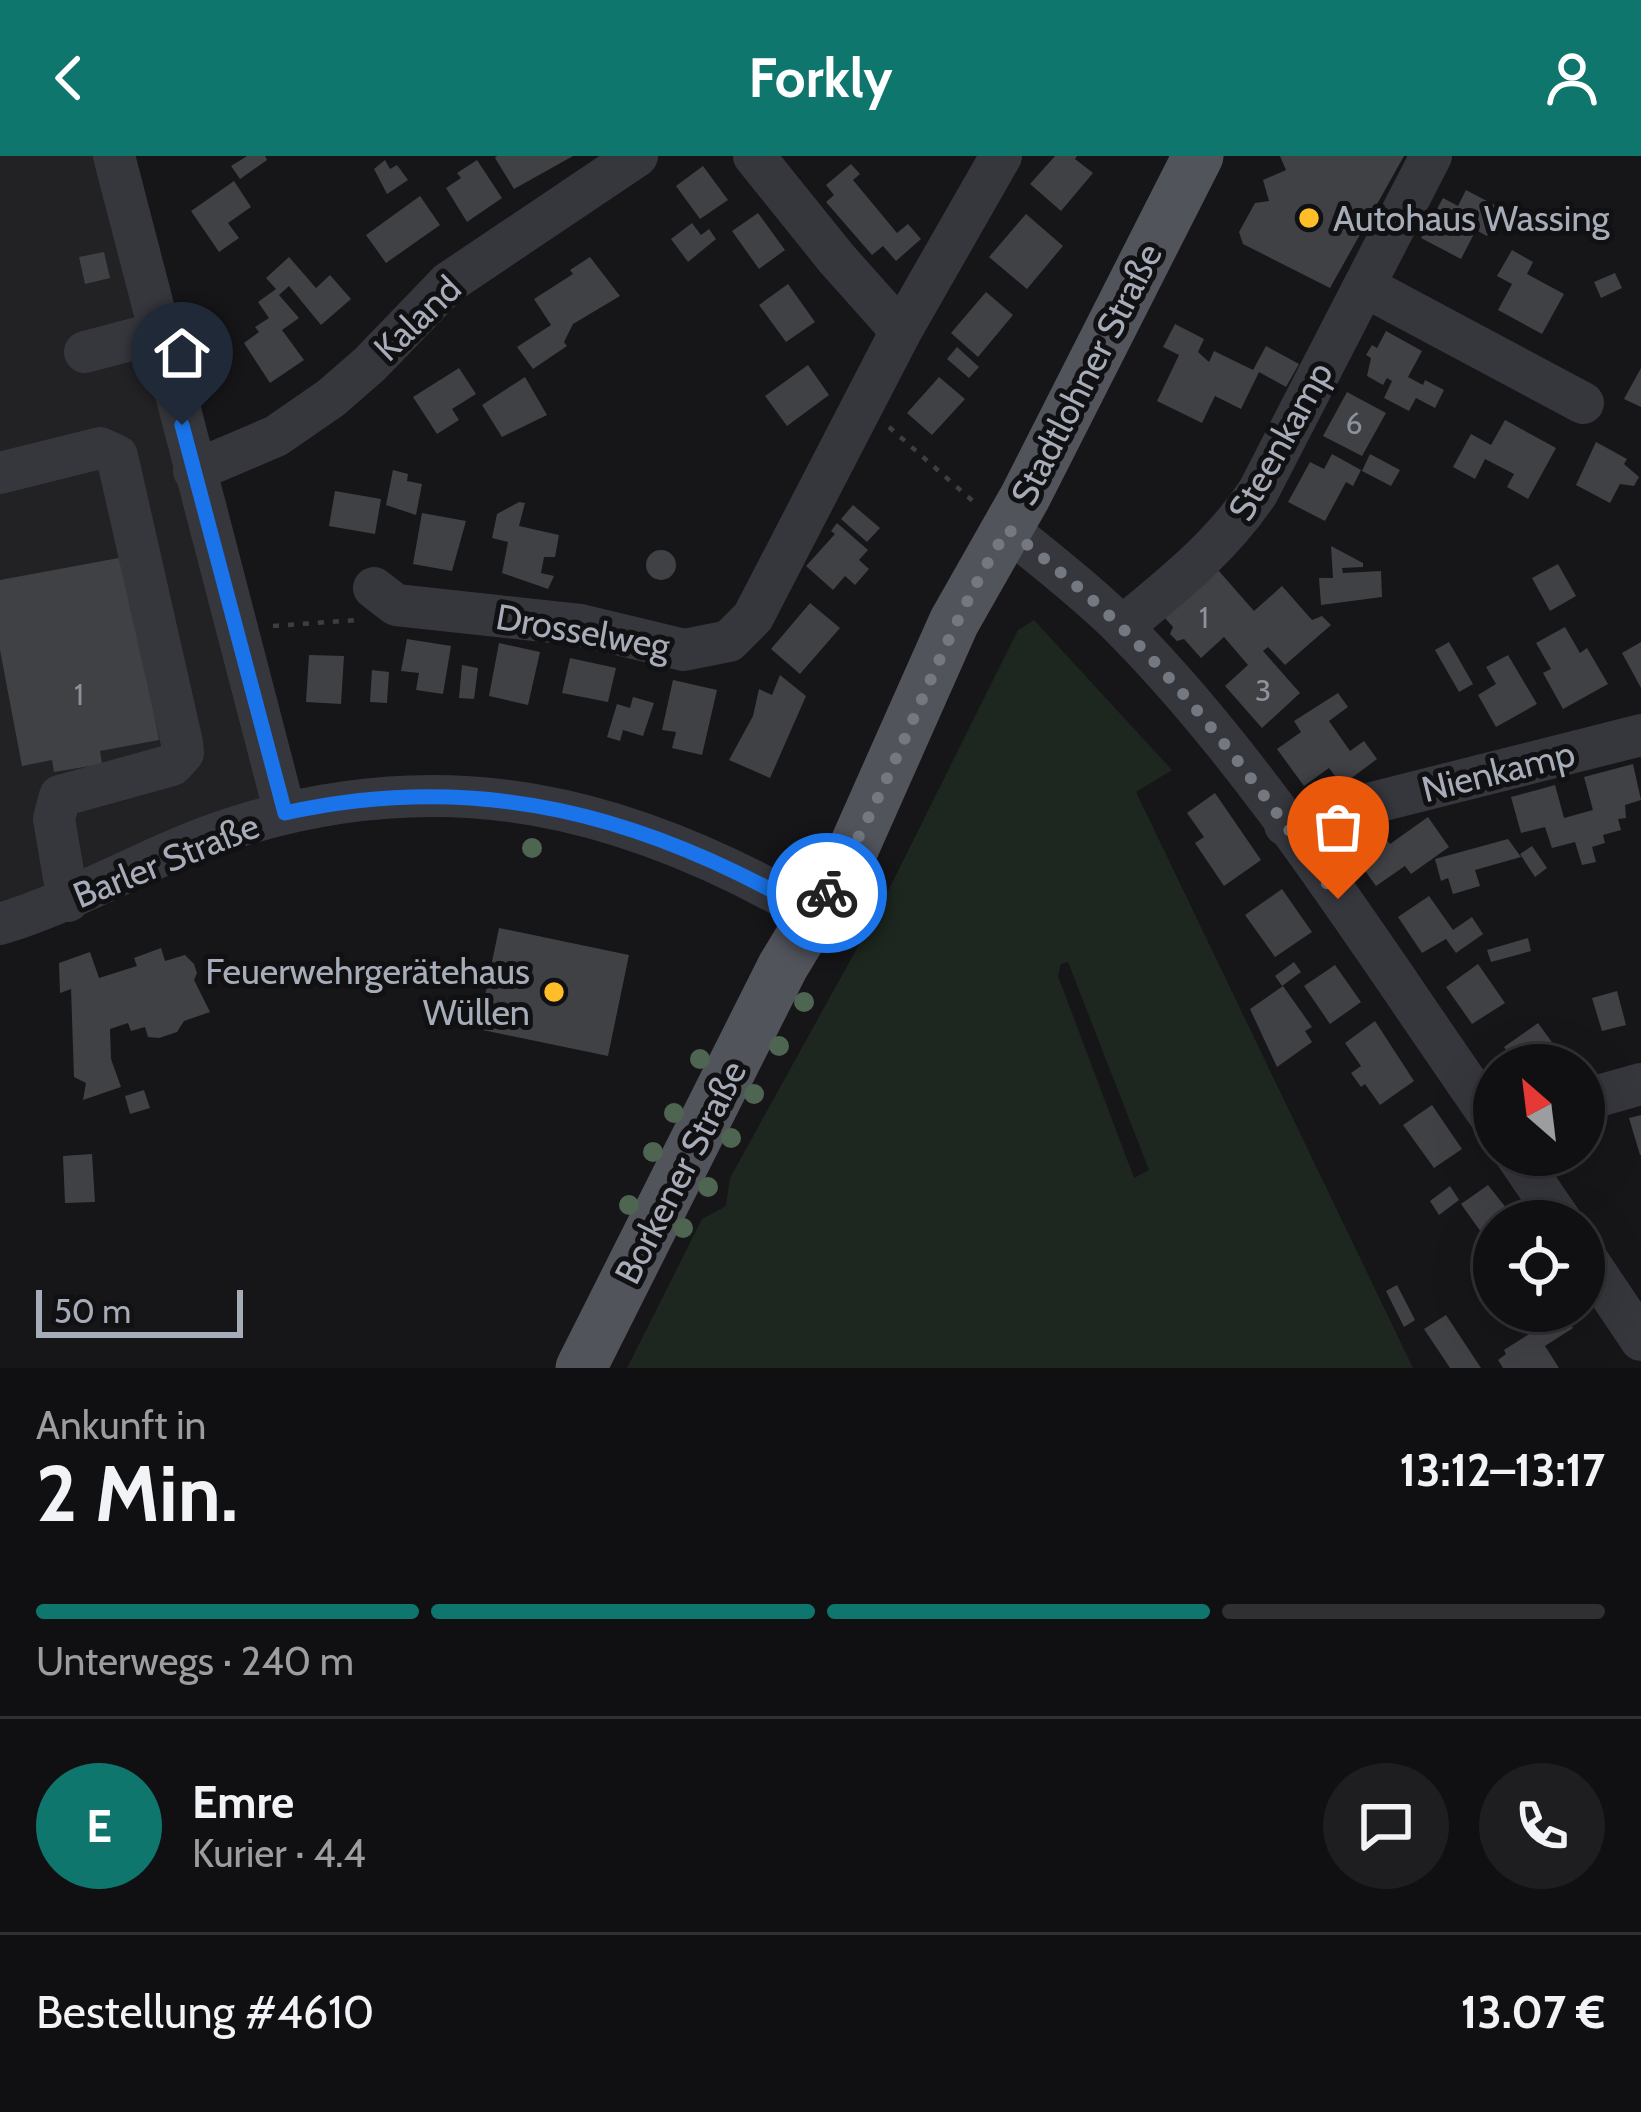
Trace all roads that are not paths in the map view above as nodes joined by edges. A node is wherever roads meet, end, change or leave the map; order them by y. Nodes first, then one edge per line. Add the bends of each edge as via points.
1 (114, 156) edge
2 (637, 156) edge
3 (754, 156) edge
4 (1001, 156) edge
5 (1198, 156) edge
6 (1431, 156) edge
7 (1364, 286) junction
8 (901, 332) junction
9 (157, 333) junction
10 (85, 352) dead end
11 (1583, 403) dead end
12 (194, 471) junction
13 (0, 472) edge
14 (1008, 529) junction
15 (385, 597) road end
16 (1122, 627) junction
17 (1641, 735) edge
18 (285, 813) junction
19 (1286, 825) junction
20 (68, 901) junction
21 (814, 914) junction
22 (0, 924) edge
23 (778, 976) joint
24 (1641, 1084) edge
25 (1473, 1092) edge
26 (1605, 1094) edge
27 (1605, 1287) edge
28 (1641, 1340) edge
29 (581, 1368) edge

1 - 9 street
2 - 12 street, Kaland via 448,283 331,398 276,436
3 - 8 street
4 - 8 street, Drosselweg
5 - 14 main road, Stadtlohner Straße
6 - 7 street, Steenkamp
7 - 11 street
7 - 16 street, Steenkamp via 1235,526
8 - 15 street, Drosselweg via 753,617 729,641 684,650 580,625
9 - 10 street
9 - 12 street
12 - 18 street
13 - 20 street via 100,448 117,456 182,743 172,766 60,796 54,819
14 - 16 street
14 - 21 main road, Stadtlohner Straße via 954,622 851,854
16 - 19 street
17 - 19 street, Nienkamp
18 - 20 street, Barler Straße via 186,844
18 - 21 street, Barler Straße via 428,795 542,806 644,831
19 - 25 street
20 - 22 street, Barler Straße
21 - 23 main road, Stadtlohner Straße
23 - 29 main road, Borkener Straße
24 - 26 street
27 - 28 street

